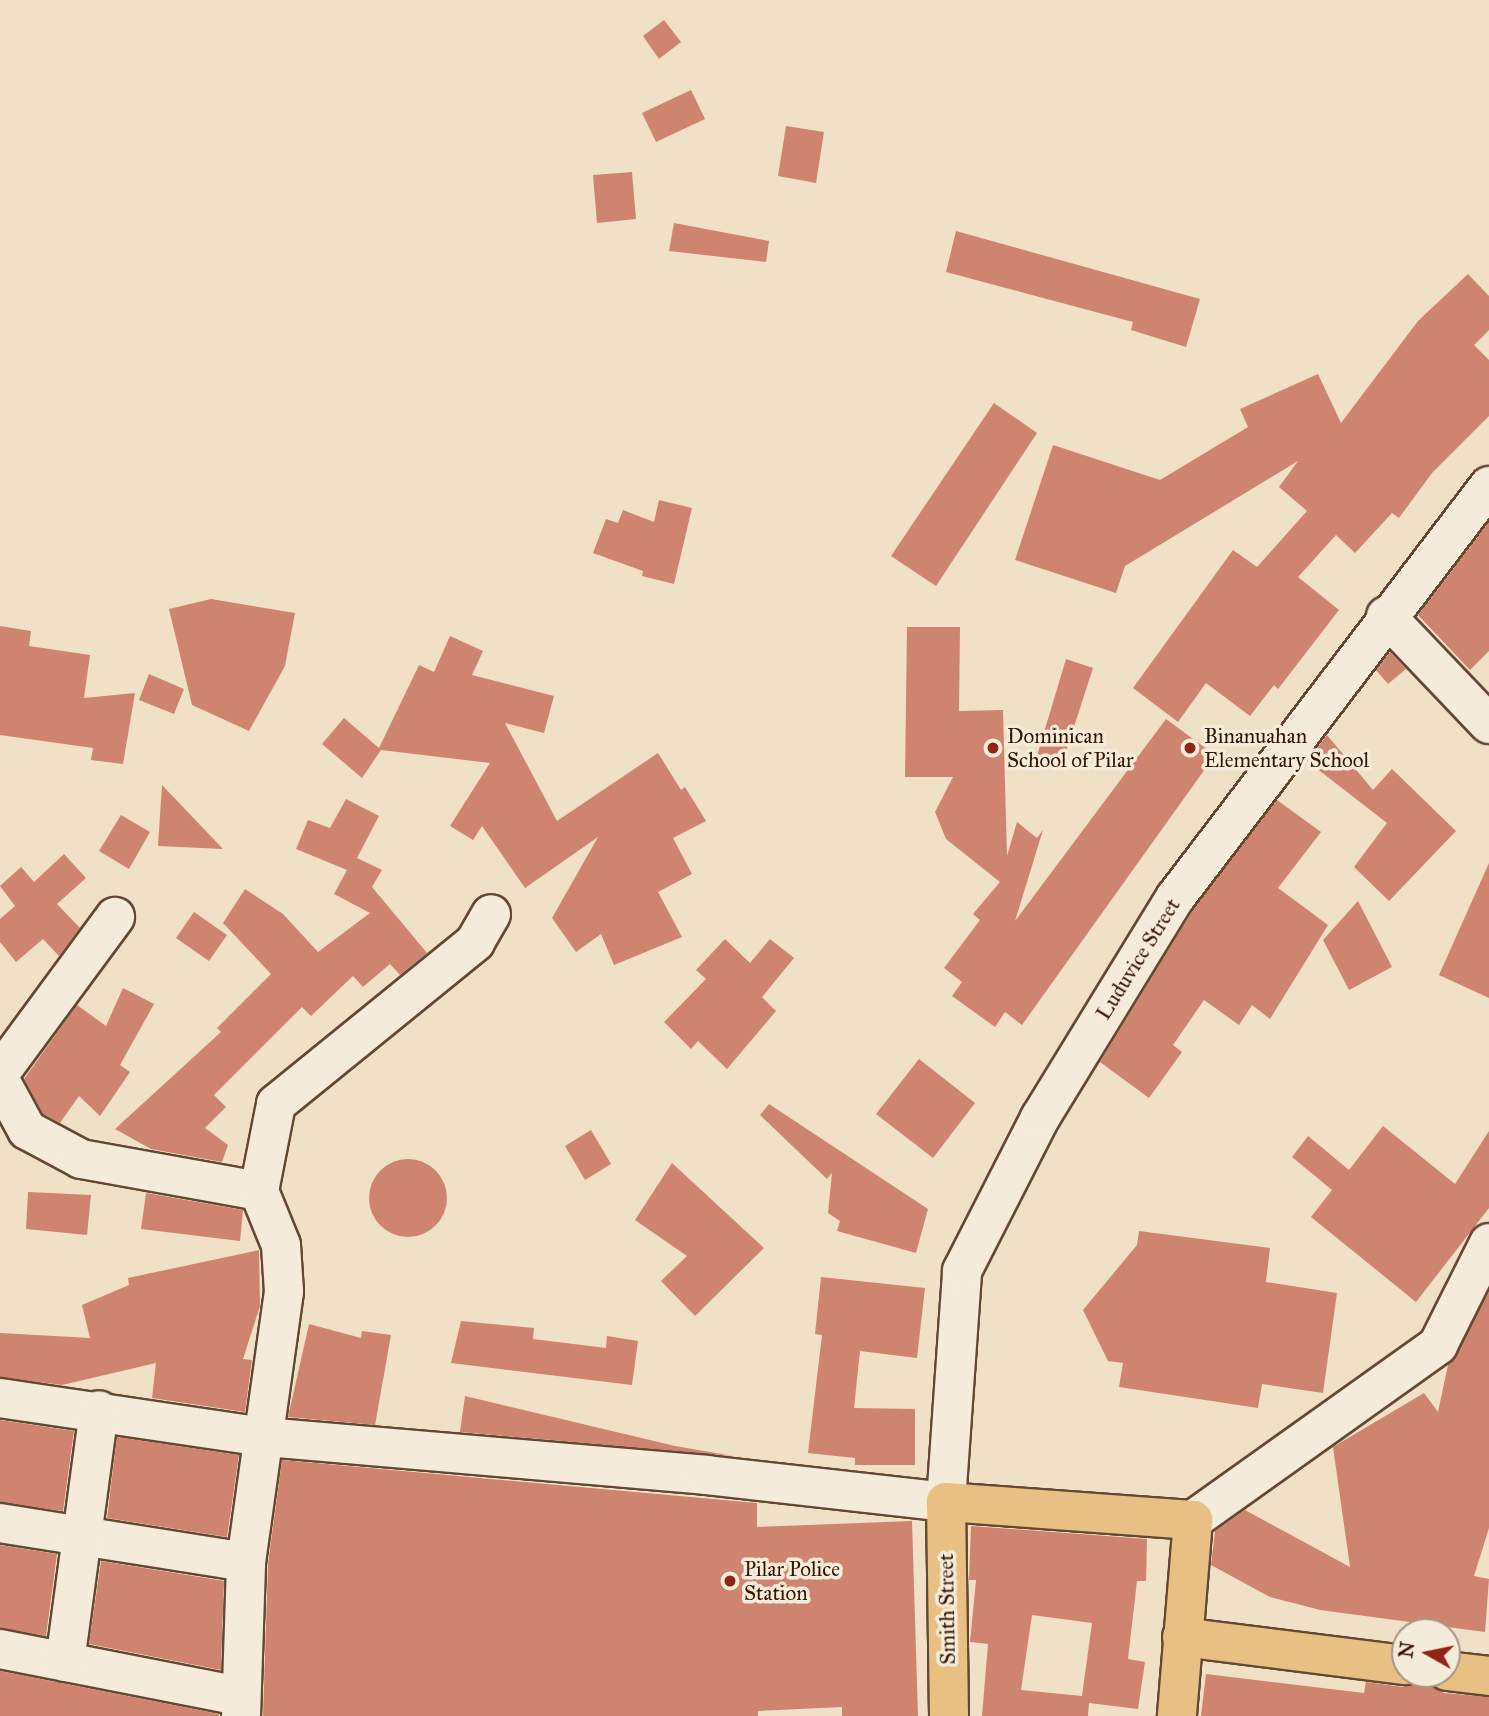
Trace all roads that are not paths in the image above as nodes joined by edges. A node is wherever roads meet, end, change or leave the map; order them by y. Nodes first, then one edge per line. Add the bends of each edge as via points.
1 (1489, 486) edge
2 (1386, 616) junction
3 (1489, 724) edge
4 (491, 914) dead end
5 (115, 917) dead end
6 (0, 1073) edge
7 (0, 1080) edge
8 (258, 1191) junction
9 (1489, 1243) edge
10 (0, 1398) edge
11 (99, 1410) junction
12 (265, 1437) junction
13 (946, 1502) junction
14 (1193, 1520) junction
15 (0, 1522) edge
16 (79, 1535) junction
17 (246, 1562) junction
18 (1182, 1637) junction
19 (0, 1649) edge
20 (65, 1662) junction
21 (1391, 1663) edge
22 (1461, 1673) edge
23 (1489, 1676) edge
24 (241, 1706) edge
25 (949, 1716) edge
26 (1177, 1716) edge

1 - 2 street, Luduvice Street
2 - 3 street
2 - 13 street, Luduvice Street via 1175,898 1040,1118 962,1272
4 - 8 street via 475,942 276,1104
5 - 6 street
7 - 8 street via 27,1130 81,1159
8 - 12 street via 281,1245 284,1292
9 - 14 street via 1438,1345
10 - 11 street
11 - 12 street
11 - 16 street
12 - 13 street via 706,1475
12 - 17 street
13 - 14 main road
13 - 25 main road, Smith Street
14 - 18 main road
15 - 16 street
16 - 17 street
16 - 20 street
17 - 24 street
18 - 21 main road
18 - 26 main road
19 - 20 street
20 - 24 street
22 - 23 main road

